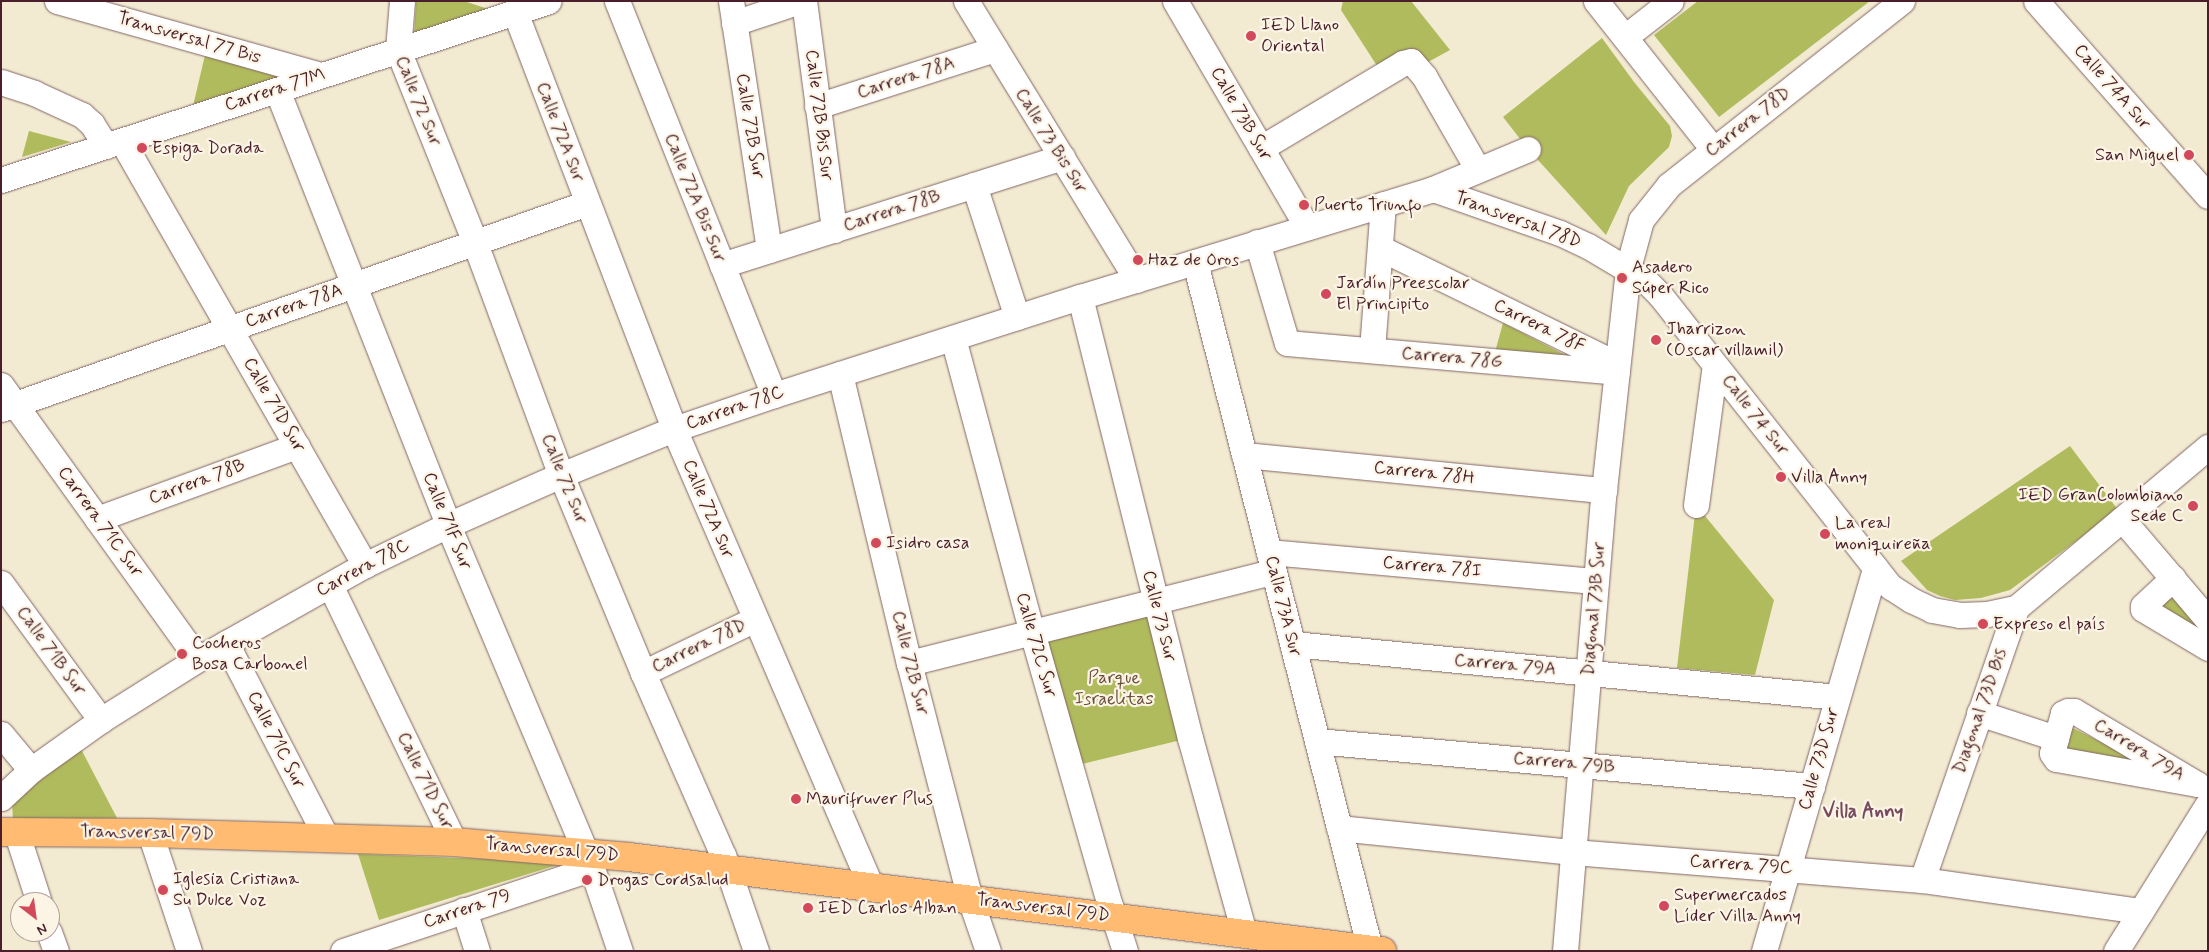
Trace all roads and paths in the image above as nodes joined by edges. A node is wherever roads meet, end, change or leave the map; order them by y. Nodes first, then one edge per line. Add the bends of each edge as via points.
1 (57, 1) edge
2 (402, 1) edge
3 (549, 1) edge
4 (617, 1) edge
5 (802, 1) edge
6 (966, 1) edge
7 (1175, 1) edge
8 (1596, 1) edge
9 (1670, 1) edge
10 (1902, 1) edge
11 (2036, 1) edge
12 (124, 10) edge
13 (515, 12) junction
14 (732, 12) edge
15 (1624, 37) junction
16 (995, 49) junction
17 (398, 50) junction
18 (322, 75) junction
19 (1, 82) edge
20 (277, 90) junction
21 (817, 106) junction
22 (114, 143) junction
23 (1261, 148) junction
24 (1528, 149) dead end
25 (1713, 149) junction
26 (1062, 157) junction
27 (1478, 170) junction
28 (1, 180) edge
29 (974, 185) junction
30 (1433, 189) junction
31 (2208, 196) edge
32 (588, 203) junction
33 (1383, 204) junction
34 (1307, 227) junction
35 (834, 230) junction
36 (1258, 242) junction
37 (475, 243) junction
38 (1380, 248) junction
39 (769, 250) junction
40 (1195, 262) junction
41 (722, 265) junction
42 (1628, 268) junction
43 (1137, 280) junction
44 (354, 285) junction
45 (1080, 297) junction
46 (1017, 317) junction
47 (230, 329) junction
48 (953, 338) junction
49 (1372, 350) junction
50 (1715, 365) junction
51 (1617, 368) junction
52 (840, 374) junction
53 (774, 395) junction
54 (6, 399) edge
55 (674, 429) junction
56 (297, 446) junction
57 (2208, 447) edge
58 (1244, 455) junction
59 (561, 475) junction
60 (1604, 490) junction
61 (1696, 505) dead end
62 (97, 519) junction
63 (2122, 519) junction
64 (448, 525) junction
65 (1271, 561) junction
66 (366, 565) junction
67 (1875, 568) junction
68 (2173, 578) junction
69 (1596, 581) junction
70 (1, 583) edge
71 (330, 585) junction
72 (1155, 601) junction
73 (2016, 608) junction
74 (755, 618) junction
75 (2208, 620) edge
76 (1032, 632) junction
77 (226, 643) junction
78 (1292, 644) junction
79 (2208, 648) edge
80 (198, 659) junction
81 (909, 663) junction
82 (643, 672) junction
83 (1588, 673) junction
84 (1837, 697) junction
85 (1980, 713) junction
86 (101, 720) junction
87 (1, 734) edge
88 (2056, 738) junction
89 (1317, 740) junction
90 (1580, 765) junction
91 (31, 770) junction
92 (1812, 786) junction
93 (1, 798) edge
94 (2208, 804) edge
95 (1339, 828) junction
96 (8, 831) edge
97 (150, 833) junction
98 (326, 837) junction
99 (454, 842) junction
100 (1574, 852) junction
101 (589, 861) junction
102 (1788, 868) junction
103 (729, 870) junction
104 (1922, 880) junction
105 (872, 888) junction
106 (35, 892) edge
107 (970, 899) junction
108 (464, 910) junction
109 (2141, 912) junction
110 (1113, 916) junction
111 (1261, 940) edge
112 (1376, 950) edge
113 (189, 951) edge
114 (343, 951) edge
115 (477, 951) edge
116 (620, 951) edge
117 (756, 951) edge
118 (988, 951) edge
119 (1125, 951) edge
120 (1565, 951) edge
121 (1764, 951) edge
122 (2116, 951) edge

1 - 12 street, Transversal 77 Bis
2 - 17 street, Calle 72 Sur
3 - 13 street, Carrera 77M
4 - 41 street, Calle 72A Bis Sur
5 - 14 street
5 - 21 street, Calle 72B Bis Sur
6 - 16 street, Calle 73 Bis Sur
7 - 23 street, Calle 73B Sur
8 - 15 street
9 - 15 street
10 - 25 street, Carrera 78D
11 - 31 street, Calle 74A Sur
12 - 18 street, Transversal 77 Bis
13 - 17 street, Carrera 77M
13 - 32 street, Calle 72A Sur
14 - 39 street, Calle 72B Sur
15 - 25 street
16 - 21 street, Carrera 78A
16 - 26 street, Calle 73 Bis Sur
17 - 18 street, Carrera 77M
17 - 37 street, Calle 72 Sur
18 - 20 street, Carrera 77M
19 - 22 street, Calle 71D Sur via 82,115
20 - 22 street, Carrera 77M
20 - 44 street, Calle 71F Sur
21 - 35 street, Calle 72B Bis Sur
22 - 28 street, Carrera 77M
22 - 47 street, Calle 71D Sur
23 - 27 street via 1411,61 1424,76
23 - 34 street, Calle 73B Sur
24 - 27 street, Carrera 78C
25 - 42 street, Carrera 78D via 1669,185 1653,203 1641,220
26 - 29 street, Carrera 78B
26 - 43 street, Calle 73 Bis Sur
27 - 30 street, Carrera 78C
29 - 35 street, Carrera 78B
29 - 46 street
30 - 33 street, Carrera 78C
30 - 42 street, Transversal 78D via 1560,233
32 - 37 street, Carrera 78A
32 - 55 street, Calle 72A Sur
33 - 34 street, Carrera 78C
33 - 38 street
34 - 36 street, Carrera 78C
35 - 39 street, Carrera 78B
36 - 40 street, Carrera 78C
36 - 49 street, Carrera 78G via 1287,343
37 - 44 street, Carrera 78A
37 - 59 street, Calle 72 Sur
38 - 49 street
38 - 51 street, Carrera 78F
39 - 41 street, Carrera 78B
40 - 43 street, Carrera 78C
40 - 58 street, Calle 73A Sur
41 - 53 street, Calle 72A Bis Sur
42 - 50 street, Calle 74 Sur via 1660,296
42 - 51 street, Diagonal 73B Sur
43 - 45 street, Carrera 78C
44 - 47 street, Carrera 78A
44 - 64 street, Calle 71F Sur
45 - 46 street, Carrera 78C
45 - 72 street, Calle 73 Sur
46 - 48 street, Carrera 78C
47 - 54 street, Carrera 78A
47 - 56 street, Calle 71D Sur
48 - 52 street, Carrera 78C
48 - 76 street, Calle 72C Sur
49 - 51 street, Carrera 78G
50 - 61 street
50 - 67 street, Calle 74 Sur
51 - 60 street, Diagonal 73B Sur
52 - 53 street, Carrera 78C
52 - 81 street, Calle 72B Sur
53 - 55 street, Carrera 78C
54 - 62 street, Carrera 71C Sur
55 - 59 street, Carrera 78C
55 - 74 street, Calle 72A Sur
56 - 62 street, Carrera 78B
56 - 66 street, Calle 71D Sur
57 - 63 street
58 - 60 street, Carrera 78H
58 - 65 street, Calle 73A Sur
59 - 64 street, Carrera 78C
59 - 82 street, Calle 72 Sur
60 - 69 street, Diagonal 73B Sur
62 - 80 street, Carrera 71C Sur
63 - 68 street
63 - 73 street
64 - 66 street, Carrera 78C
64 - 101 street, Calle 71F Sur
65 - 69 street, Carrera 78I
65 - 72 street
65 - 78 street, Calle 73A Sur
66 - 71 street, Carrera 78C
67 - 73 street, Calle 74 Sur via 1891,587 1932,610 1960,615
67 - 84 street, Calle 73D Sur
68 - 75 street
68 - 79 street via 2143,609
69 - 83 street, Diagonal 73B Sur
70 - 86 street, Calle 71B Sur
71 - 77 street, Carrera 78C
71 - 99 street, Calle 71D Sur
72 - 76 street
72 - 111 street, Calle 73 Sur
73 - 85 street, Diagonal 73D Bis
74 - 82 street, Carrera 78D
74 - 105 street, Calle 72A Sur
76 - 81 street
76 - 110 street, Calle 72C Sur
77 - 80 street, Carrera 78C
77 - 98 street, Calle 71C Sur
78 - 83 street, Carrera 79A
78 - 89 street, Calle 73A Sur
80 - 86 street, Carrera 78C
81 - 107 street, Calle 72B Sur
82 - 103 street, Calle 72 Sur
83 - 84 street, Carrera 79A
83 - 90 street, Diagonal 73B Sur
84 - 92 street, Calle 73D Sur
85 - 88 street
85 - 104 street, Diagonal 73D Bis
86 - 91 street, Carrera 78C
87 - 91 street
88 - 88 street, Carrera 79A via 2052,753 2056,759 2197,784 2074,711 2063,714
89 - 90 street, Carrera 79B
89 - 95 street, Calle 73A Sur
90 - 92 street, Carrera 79B
90 - 100 street, Diagonal 73B Sur
91 - 93 street, Carrera 78C
92 - 102 street, Calle 73D Sur
94 - 109 street
95 - 100 street, Carrera 79C
95 - 112 street, Calle 73A Sur
96 - 97 main road, Transversal 79D
96 - 106 street
97 - 98 main road, Transversal 79D
97 - 113 street
98 - 99 main road, Transversal 79D
99 - 101 main road, Transversal 79D
100 - 102 street, Carrera 79C
100 - 120 street, Diagonal 73B Sur
101 - 103 main road, Transversal 79D via 630,857
101 - 108 street, Carrera 79
101 - 116 street, Calle 71F Sur
102 - 104 street, Carrera 79C
102 - 121 street, Calle 73D Sur
103 - 105 main road, Transversal 79D
103 - 117 street, Calle 72 Sur
104 - 109 street, Carrera 79C
105 - 107 main road, Transversal 79D
107 - 110 main road, Transversal 79D
107 - 118 street, Calle 72B Sur
108 - 114 street, Carrera 79
108 - 115 street
109 - 122 street
110 - 111 main road, Transversal 79D
110 - 119 street, Calle 72C Sur
111 - 112 main road, Transversal 79D

